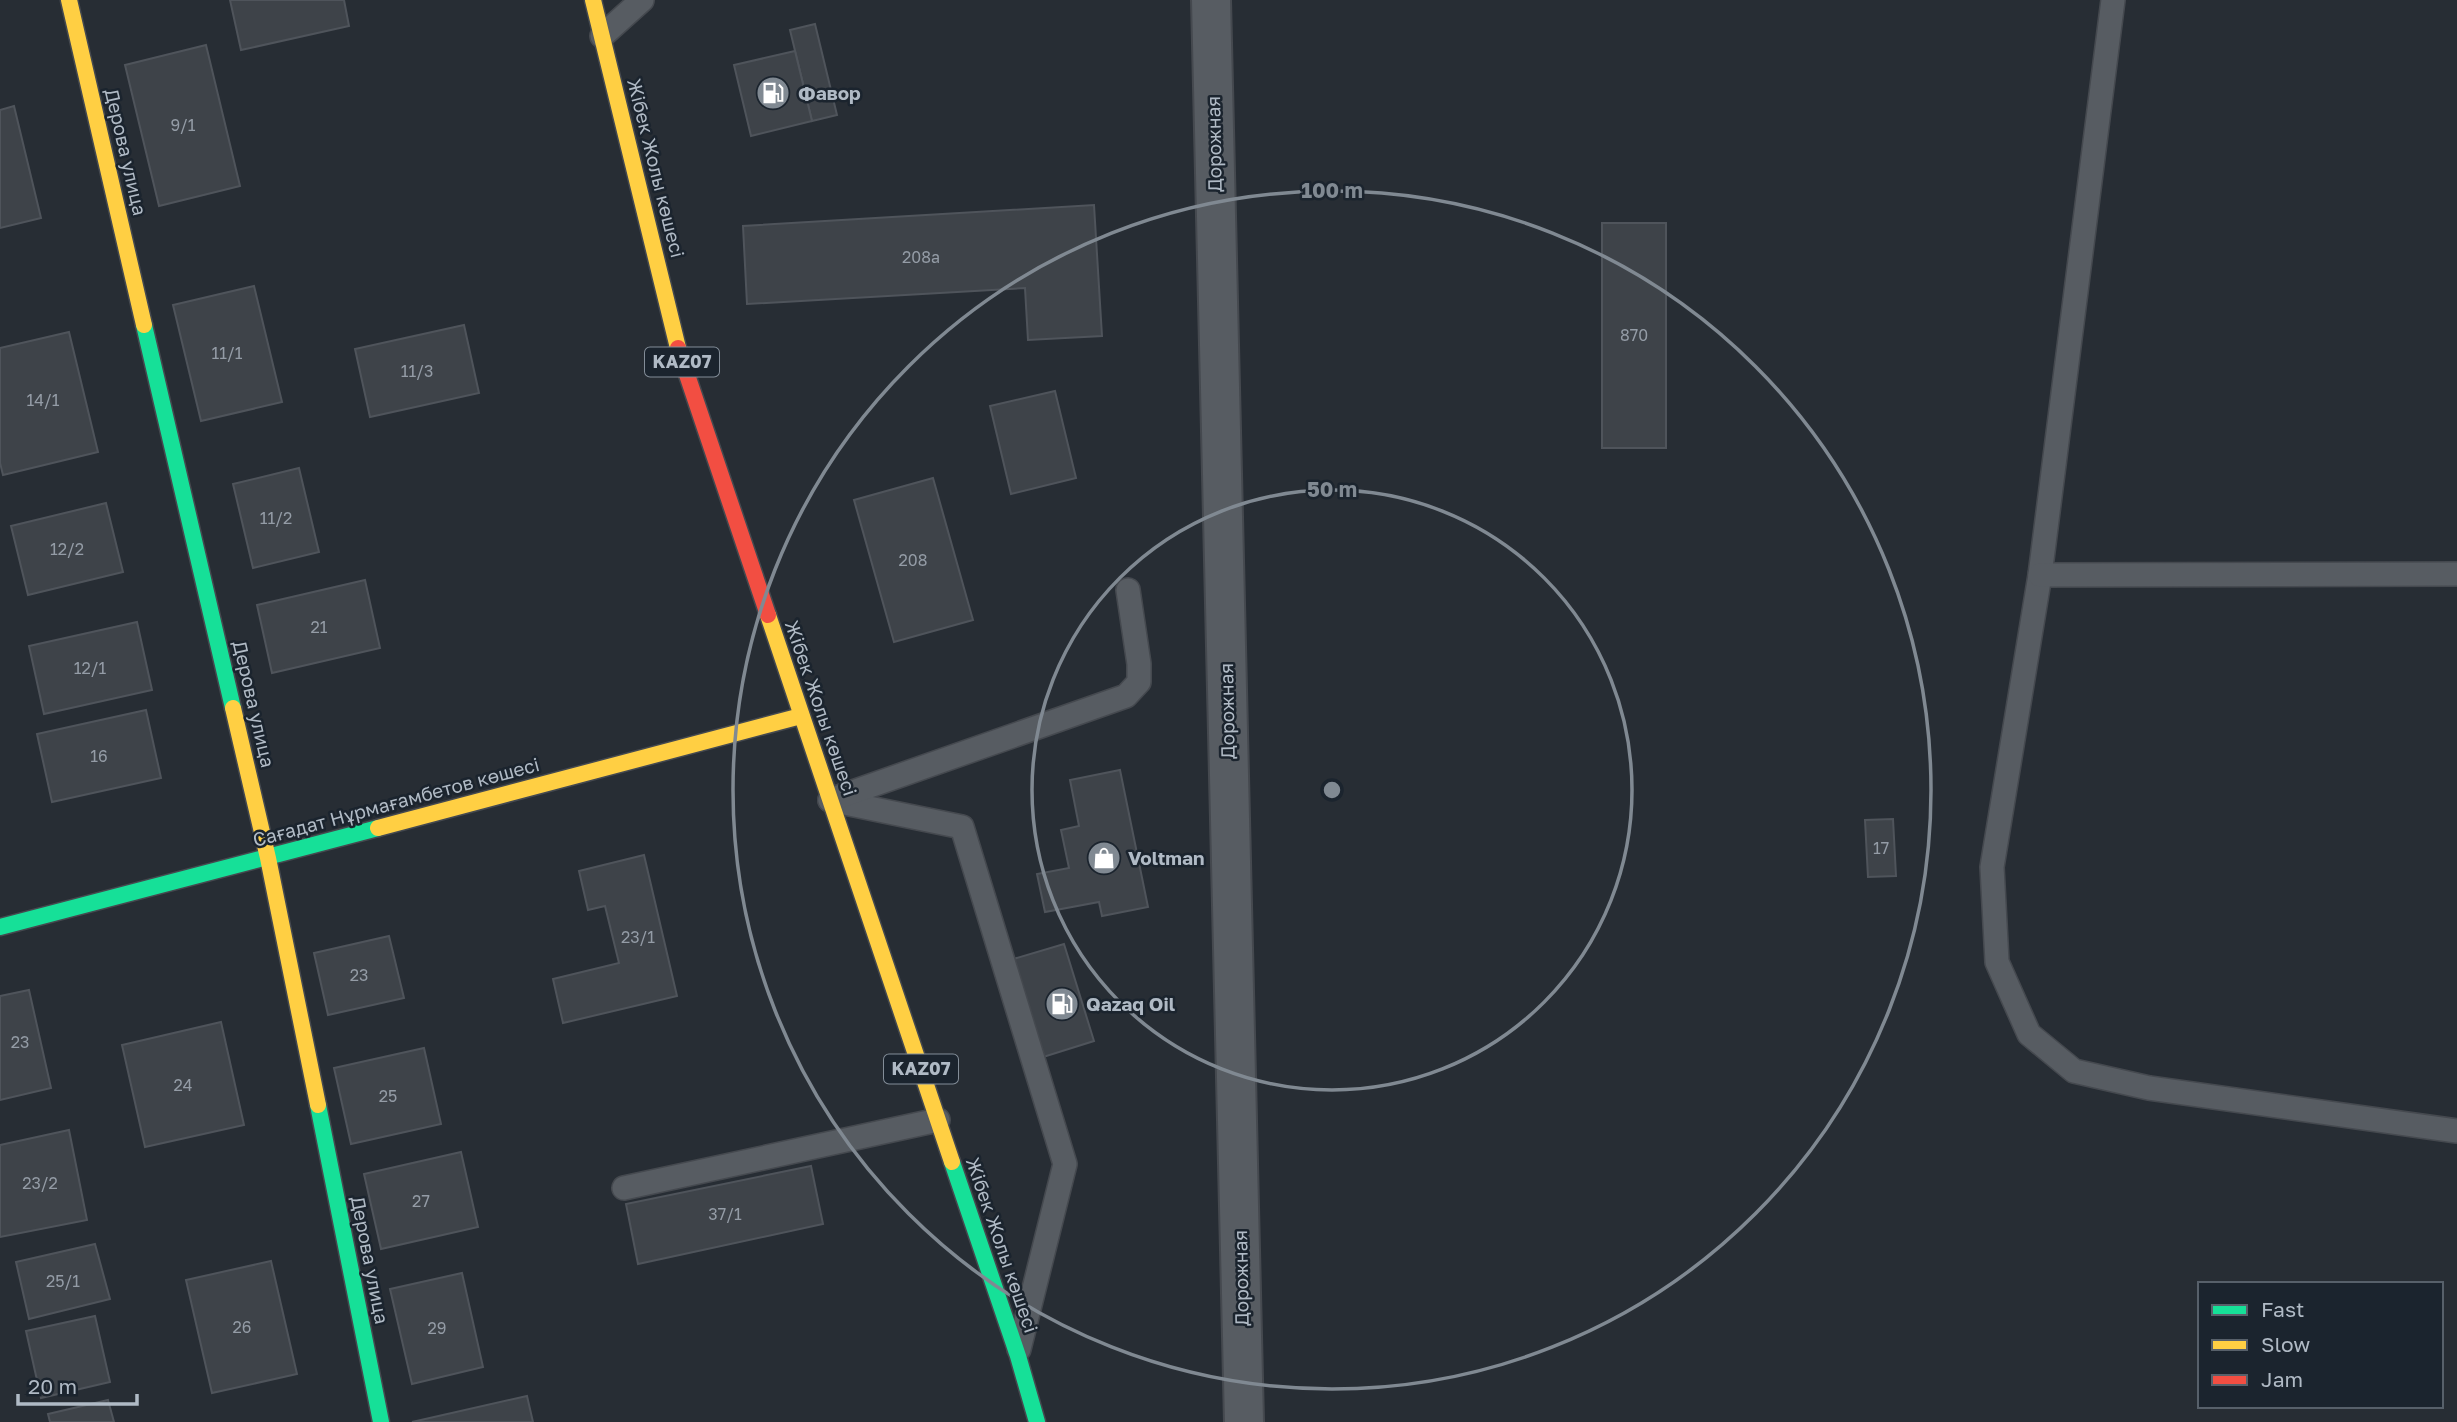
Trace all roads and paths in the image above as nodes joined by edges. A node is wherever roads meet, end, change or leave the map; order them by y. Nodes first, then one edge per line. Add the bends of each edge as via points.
1 (69, 0) edge
2 (593, 0) edge
3 (642, 0) edge
4 (1211, 0) edge
5 (2113, 0) edge
6 (601, 36) junction
7 (2457, 574) edge
8 (2040, 575) junction
9 (1128, 590) dead end
10 (801, 716) junction
11 (830, 800) junction
12 (268, 858) junction
13 (0, 927) edge
14 (938, 1120) junction
15 (2457, 1131) edge
16 (624, 1188) dead end
17 (1017, 1356) junction
18 (381, 1422) edge
19 (1037, 1422) edge
20 (1244, 1422) edge

1 - 12 main road, Дерова улица
2 - 6 main road, Жібек Жолы көшесі / KAZ07
3 - 6 lane
4 - 20 street, Дорожная
5 - 8 lane
6 - 10 main road, Жібек Жолы көшесі / KAZ07 via 681,359
7 - 8 lane
8 - 15 lane via 1992,867 1997,962 2029,1034 2074,1071 2136,1086
9 - 11 lane via 1139,682 1126,696
10 - 11 main road, Жібек Жолы көшесі / KAZ07
10 - 12 main road, Сағадат Нұрмағамбетов көшесі
11 - 14 main road, Жібек Жолы көшесі / KAZ07
11 - 17 lane via 962,827 1065,1164
12 - 13 main road, Сағадат Нұрмағамбетов көшесі
12 - 18 main road, Дерова улица
14 - 16 lane
14 - 17 main road, Жібек Жолы көшесі / KAZ07
17 - 19 main road, Жібек Жолы көшесі / KAZ07

